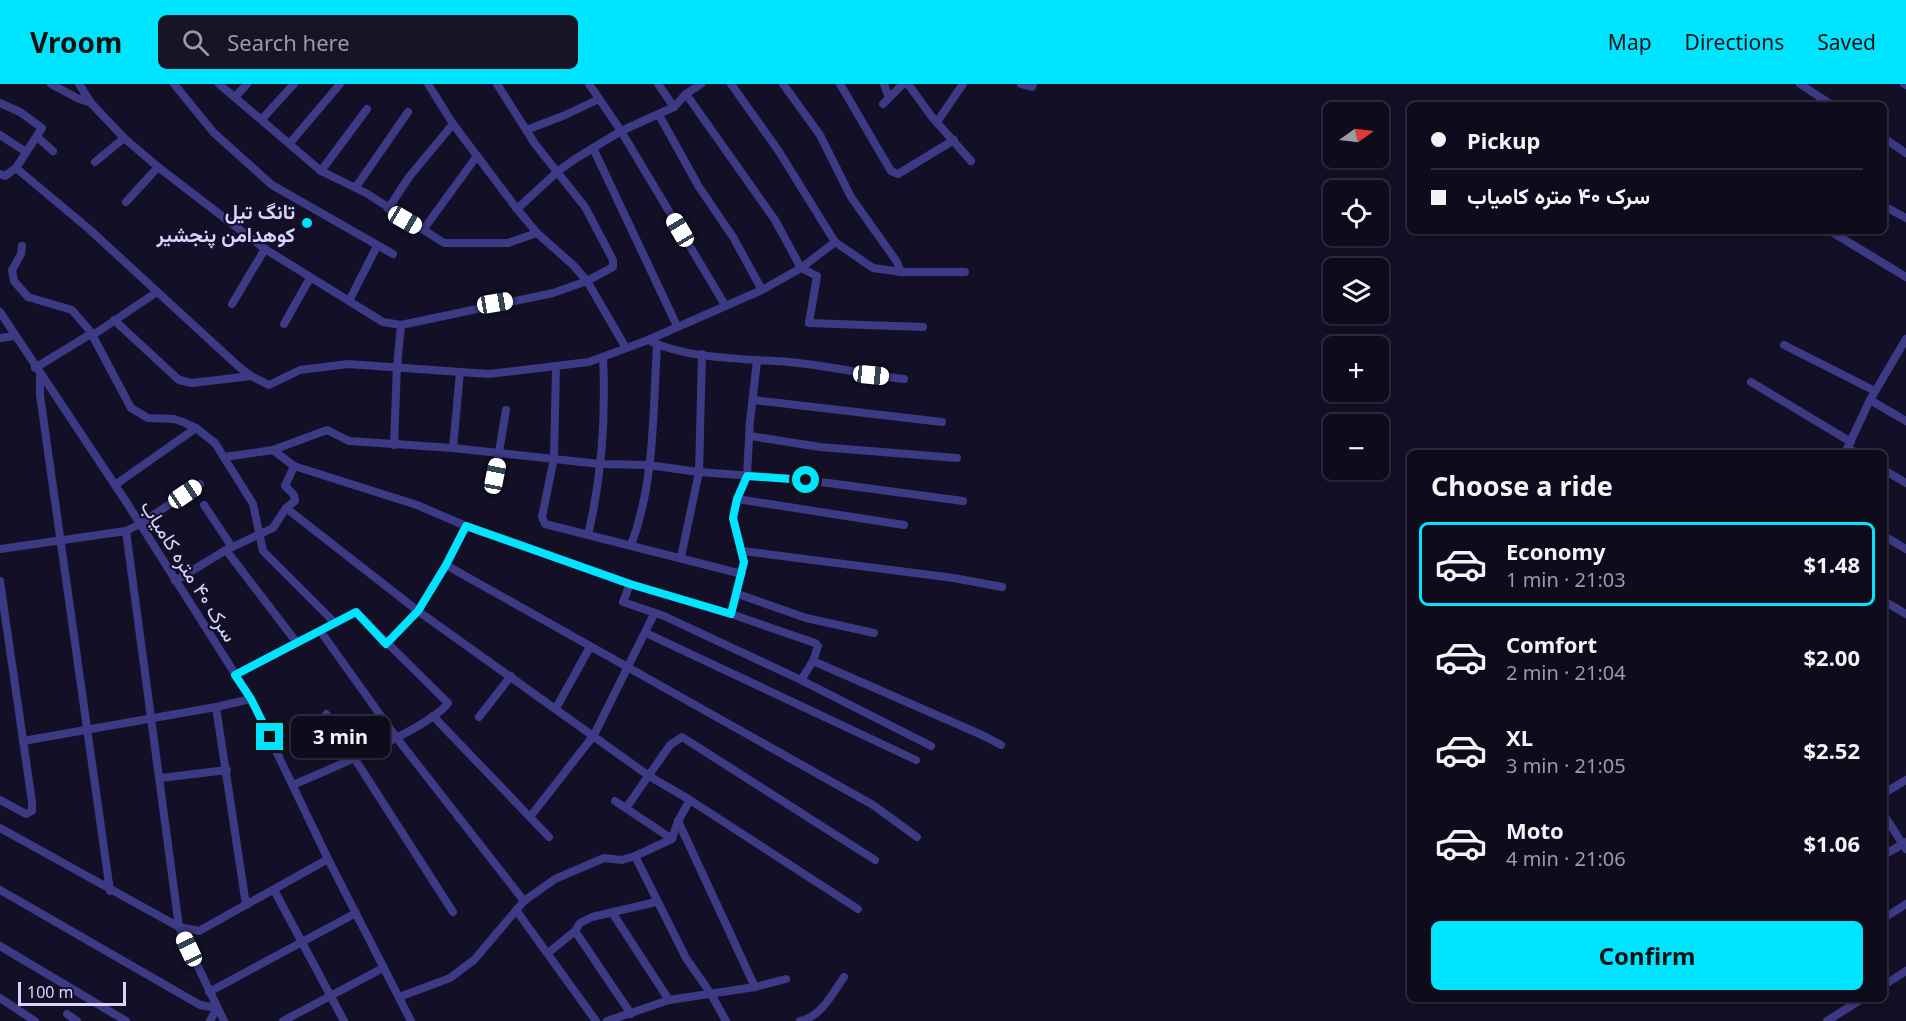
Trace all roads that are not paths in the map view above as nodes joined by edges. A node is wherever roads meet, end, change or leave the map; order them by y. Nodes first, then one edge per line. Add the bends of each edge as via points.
1 (51, 84) edge
2 (79, 84) edge
3 (174, 84) edge
4 (219, 84) edge
5 (247, 84) edge
6 (294, 84) edge
7 (340, 84) edge
8 (428, 84) edge
9 (497, 84) edge
10 (589, 84) edge
11 (657, 84) edge
12 (701, 84) edge
13 (731, 84) edge
14 (783, 84) edge
15 (840, 84) edge
16 (884, 84) edge
17 (903, 84) edge
18 (908, 84) edge
19 (963, 84) edge
20 (1021, 84) edge
21 (1033, 84) edge
22 (1800, 84) edge
23 (686, 94) junction
24 (236, 96) junction
25 (599, 99) junction
26 (91, 102) junction
27 (1827, 102) edge
28 (0, 103) edge
29 (674, 107) junction
30 (367, 109) dead end
31 (408, 112) dead end
32 (658, 115) junction
33 (262, 119) junction
34 (937, 122) junction
35 (453, 124) junction
36 (526, 130) junction
37 (621, 131) junction
38 (0, 135) edge
39 (37, 137) junction
40 (124, 138) junction
41 (954, 140) junction
42 (1887, 140) edge
43 (290, 143) junction
44 (592, 148) junction
45 (53, 151) dead end
46 (26, 152) junction
47 (1906, 153) edge
48 (477, 156) junction
49 (971, 161) dead end
50 (94, 162) dead end
51 (158, 167) junction
52 (16, 168) junction
53 (321, 171) junction
54 (557, 172) junction
55 (0, 174) edge
56 (356, 187) junction
57 (126, 202) dead end
58 (1887, 208) edge
59 (517, 209) junction
60 (388, 210) junction
61 (1906, 218) edge
62 (423, 230) junction
63 (537, 233) junction
64 (1835, 234) edge
65 (835, 242) junction
66 (22, 246) dead end
67 (377, 246) junction
68 (265, 249) junction
69 (393, 254) dead end
70 (801, 268) junction
71 (901, 272) junction
72 (964, 272) dead end
73 (1906, 277) edge
74 (310, 278) junction
75 (587, 281) junction
76 (762, 290) junction
77 (158, 292) junction
78 (349, 301) junction
79 (232, 304) dead end
80 (725, 305) junction
81 (0, 312) edge
82 (114, 320) junction
83 (284, 324) dead end
84 (400, 325) junction
85 (677, 326) junction
86 (923, 327) dead end
87 (93, 335) junction
88 (15, 336) junction
89 (0, 338) edge
90 (648, 339) junction
91 (1906, 339) edge
92 (657, 344) junction
93 (1784, 345) dead end
94 (626, 348) junction
95 (1903, 352) edge
96 (702, 354) junction
97 (603, 357) junction
98 (756, 361) junction
99 (396, 366) junction
100 (556, 366) junction
101 (37, 371) junction
102 (460, 372) junction
103 (251, 376) junction
104 (904, 379) dead end
105 (1751, 382) dead end
106 (1875, 391) junction
107 (753, 400) junction
108 (1870, 400) junction
109 (506, 410) dead end
110 (1906, 421) edge
111 (942, 422) dead end
112 (196, 428) junction
113 (750, 436) junction
114 (394, 445) junction
115 (453, 448) junction
116 (1848, 448) edge
117 (273, 450) junction
118 (500, 453) junction
119 (224, 457) junction
120 (554, 458) junction
121 (957, 458) dead end
122 (600, 464) junction
123 (648, 465) junction
124 (294, 466) junction
125 (699, 472) junction
126 (1887, 472) edge
127 (495, 476) dead end
128 (747, 476) junction
129 (1906, 483) edge
130 (200, 484) dead end
131 (115, 485) junction
132 (737, 499) junction
133 (963, 501) dead end
134 (204, 505) dead end
135 (286, 508) junction
136 (140, 524) junction
137 (904, 525) dead end
138 (466, 526) junction
139 (126, 531) junction
140 (259, 535) junction
141 (588, 535) junction
142 (1887, 538) edge
143 (62, 540) junction
144 (631, 545) junction
145 (229, 548) junction
146 (0, 549) edge
147 (1906, 549) edge
148 (742, 551) junction
149 (681, 557) junction
150 (446, 565) junction
151 (742, 574) junction
152 (0, 581) edge
153 (175, 581) junction
154 (630, 584) junction
155 (1002, 587) dead end
156 (738, 594) junction
157 (1887, 603) edge
158 (418, 611) junction
159 (654, 614) junction
160 (731, 614) junction
161 (1906, 614) edge
162 (335, 623) junction
163 (321, 632) junction
164 (646, 633) junction
165 (874, 633) dead end
166 (297, 643) junction
167 (386, 644) junction
168 (590, 647) junction
169 (813, 661) junction
170 (628, 667) junction
171 (235, 675) junction
172 (511, 676) junction
173 (801, 680) junction
174 (251, 699) junction
175 (216, 707) junction
176 (556, 708) junction
177 (326, 714) dead end
178 (434, 716) junction
179 (479, 717) dead end
180 (152, 718) junction
181 (88, 731) junction
182 (594, 735) junction
183 (396, 737) junction
184 (23, 741) junction
185 (1001, 745) dead end
186 (931, 746) dead end
187 (355, 757) junction
188 (916, 760) dead end
189 (227, 770) junction
190 (649, 776) junction
191 (160, 778) junction
192 (1906, 780) edge
193 (293, 785) junction
194 (1887, 791) edge
195 (0, 800) edge
196 (690, 800) junction
197 (615, 801) dead end
198 (626, 808) junction
199 (530, 817) junction
200 (1887, 819) edge
201 (678, 821) junction
202 (0, 828) edge
203 (549, 837) dead end
204 (917, 837) dead end
205 (672, 839) junction
206 (1905, 845) edge
207 (1887, 854) edge
208 (635, 856) junction
209 (328, 859) junction
210 (875, 860) dead end
211 (0, 890) edge
212 (274, 890) junction
213 (110, 891) junction
214 (524, 901) junction
215 (656, 902) junction
216 (1906, 904) edge
217 (246, 905) junction
218 (858, 909) dead end
219 (516, 910) junction
220 (453, 912) dead end
221 (356, 913) junction
222 (613, 914) junction
223 (1887, 916) edge
224 (180, 927) junction
225 (575, 931) junction
226 (302, 942) junction
227 (0, 946) edge
228 (548, 953) junction
229 (383, 968) junction
230 (1906, 971) edge
231 (844, 977) dead end
232 (786, 979) dead end
233 (1887, 983) edge
234 (754, 987) junction
235 (209, 992) junction
236 (711, 994) junction
237 (331, 996) junction
238 (399, 997) junction
239 (0, 998) edge
240 (669, 1000) junction
241 (1857, 1002) edge
242 (217, 1008) junction
243 (67, 1014) dead end
244 (631, 1014) junction
245 (34, 1021) edge
246 (77, 1021) edge
247 (126, 1021) edge
248 (210, 1021) edge
249 (224, 1021) edge
250 (283, 1021) edge
251 (344, 1021) edge
252 (411, 1021) edge
253 (596, 1021) edge
254 (607, 1021) edge
255 (726, 1021) edge
256 (800, 1021) edge
257 (1827, 1021) edge

1 - 26 street
2 - 26 street
3 - 67 street via 214,132 272,185
4 - 24 street
5 - 24 street
6 - 33 street
7 - 43 street
8 - 35 street
9 - 36 street
10 - 25 street
11 - 29 street
12 - 23 street
13 - 65 street
14 - 71 street via 820,135 851,197
15 - 41 street via 891,171 898,174
16 - 17 street via 886,101
18 - 34 street
19 - 34 street
20 - 21 street
22 - 27 street
23 - 29 street
23 - 70 street via 776,220
24 - 33 street
25 - 36 street
25 - 37 street
26 - 40 street
28 - 39 street via 40,126 42,131
29 - 32 street
30 - 53 street
31 - 56 street
32 - 37 street
32 - 76 street
33 - 43 street
34 - 41 street
35 - 48 street
35 - 60 street via 409,177
36 - 54 street
37 - 44 street
37 - 80 street
38 - 46 street
39 - 45 street
39 - 46 street
40 - 50 street
40 - 51 street
41 - 49 street
42 - 47 street
43 - 53 street
44 - 54 street
44 - 85 street
46 - 52 street
48 - 59 street
48 - 62 street
51 - 57 street
51 - 68 street
52 - 55 street via 5,176
52 - 77 street
53 - 56 street
54 - 59 street
54 - 75 street via 585,207 613,260 613,267
56 - 60 street
58 - 61 street
59 - 63 street
60 - 62 street
62 - 63 street via 444,243 508,243
63 - 75 street
64 - 73 street
65 - 70 street
65 - 71 street via 873,268
66 - 87 street via 12,270 21,289 28,297 72,310
67 - 69 street
67 - 78 street
68 - 74 street
68 - 79 street
70 - 76 street
70 - 86 street via 817,276 808,323
71 - 72 street
74 - 78 street
74 - 83 street
75 - 84 street via 553,293
75 - 94 street
76 - 80 street
77 - 82 street
77 - 103 street
78 - 84 street via 383,322
80 - 85 street
81 - 88 street, سرک ۴۰ متره کامیاب
82 - 87 street
82 - 103 street via 178,380 192,383
84 - 99 street
85 - 90 street
87 - 101 street
87 - 112 street via 130,408 148,418 174,419
88 - 89 street
88 - 101 street, سرک ۴۰ متره کامیاب
90 - 92 street
90 - 94 street
91 - 95 street
92 - 96 street
92 - 123 street
93 - 106 street
94 - 97 street
95 - 106 street
96 - 98 street
96 - 125 street
97 - 100 street
97 - 122 street via 606,408
98 - 104 street via 790,362
98 - 107 street
99 - 102 street
99 - 103 street via 348,364 300,370 269,385
99 - 114 street
100 - 102 street via 489,374
100 - 120 street
101 - 131 street, سرک ۴۰ متره کامیاب
101 - 143 street
102 - 115 street
105 - 116 street
106 - 108 street
107 - 111 street
107 - 113 street
108 - 110 street
108 - 116 street
109 - 118 street
112 - 119 street via 215,443
112 - 131 street
113 - 121 street via 820,447
113 - 128 street
114 - 115 street
114 - 117 street via 349,441 327,430
115 - 118 street
117 - 119 street
117 - 124 street
118 - 120 street
118 - 127 street
119 - 140 street via 253,504
120 - 122 street
120 - 141 street via 542,517 544,524
122 - 123 street
122 - 141 street via 598,494
123 - 125 street
123 - 144 street via 641,517
124 - 135 street via 285,486 295,501
124 - 138 street via 417,505
125 - 128 street
125 - 149 street
126 - 129 street
128 - 132 street
128 - 133 street
130 - 136 street
131 - 136 street, سرک ۴۰ متره کامیاب
132 - 137 street
132 - 148 street via 733,518
134 - 145 street
135 - 140 street via 273,528
135 - 158 street
136 - 139 street
136 - 153 street, سرک ۴۰ متره کامیاب
138 - 150 street
138 - 154 street
139 - 143 street
139 - 180 street
140 - 145 street
140 - 162 street via 263,551
141 - 144 street
142 - 147 street
143 - 146 street
143 - 181 street
144 - 149 street
145 - 153 street
145 - 166 street
148 - 151 street
148 - 155 street
149 - 151 street
150 - 158 street
150 - 168 street
151 - 156 street
152 - 184 street
153 - 171 street, سرک ۴۰ متره کامیاب
154 - 159 street via 623,602
154 - 160 street
156 - 160 street
156 - 165 street via 806,618
157 - 161 street
158 - 167 street
158 - 172 street
159 - 164 street
159 - 173 street
160 - 169 street via 815,643 818,646
162 - 163 street
162 - 167 street via 356,612
163 - 166 street
163 - 183 street
164 - 170 street
164 - 188 street
166 - 171 street
167 - 178 street via 448,703
168 - 170 street
168 - 176 street
169 - 173 street
169 - 185 street
170 - 182 street
170 - 204 street via 873,805
171 - 174 street, سرک ۴۰ متره کامیاب
172 - 176 street
172 - 179 street
173 - 186 street
174 - 175 street
174 - 193 street, سرک ۴۰ متره کامیاب
175 - 180 street
175 - 189 street
176 - 182 street
177 - 187 street
178 - 183 street
178 - 199 street
180 - 181 street
180 - 191 street
181 - 184 street
181 - 213 street
182 - 190 street
182 - 199 street
183 - 187 street
183 - 214 street
184 - 195 street via 32,811 26,814
187 - 193 street
187 - 220 street
189 - 191 street
189 - 217 street
190 - 196 street
190 - 198 street
190 - 210 street via 670,745 682,737
191 - 224 street
192 - 194 street
193 - 209 street, سرک ۴۰ متره کامیاب
196 - 201 street
196 - 218 street
197 - 198 street
198 - 205 street
199 - 203 street
200 - 206 street
201 - 205 street
201 - 234 street
202 - 213 street
205 - 208 street
206 - 207 street
208 - 214 street via 622,860 604,858 555,879
208 - 215 street
209 - 212 street
209 - 221 street, سرک ۴۰ متره کامیاب
211 - 242 street via 200,1005
212 - 217 street
212 - 226 street
213 - 224 street
214 - 219 street
215 - 222 street
215 - 236 street
216 - 223 street
217 - 224 street via 199,931
219 - 228 street
219 - 238 street via 474,960 450,978
221 - 226 street
221 - 229 street, سرک ۴۰ متره کامیاب
222 - 225 street via 592,917
222 - 240 street
224 - 235 street
225 - 228 street
225 - 244 street
226 - 235 street
226 - 237 street
227 - 247 street
228 - 253 street
229 - 237 street
229 - 238 street, سرک ۴۰ متره کامیاب
230 - 233 street
231 - 256 street via 819,1011
232 - 234 street
234 - 236 street
235 - 242 street
236 - 240 street
236 - 255 street
237 - 250 street
237 - 251 street
238 - 252 street, سرک ۴۰ متره کامیاب
239 - 245 street
240 - 244 street
241 - 257 street
242 - 248 street
242 - 249 street
243 - 246 street
244 - 254 street

